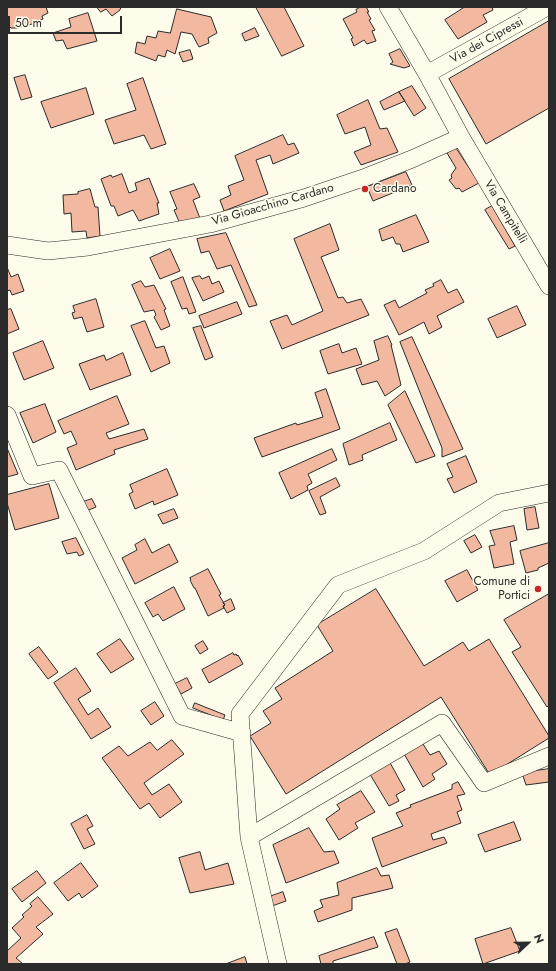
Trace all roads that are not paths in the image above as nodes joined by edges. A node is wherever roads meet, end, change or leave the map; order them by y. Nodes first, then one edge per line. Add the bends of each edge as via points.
1 (388, 7) edge
2 (547, 7) edge
3 (427, 74) junction
4 (461, 137) junction
5 (7, 245) edge
6 (549, 286) edge
7 (7, 415) edge
8 (549, 493) edge
9 (242, 733) junction
10 (549, 756) edge
11 (249, 837) junction
12 (278, 964) edge

1 - 3 street
2 - 3 street, Via dei Cipressi
3 - 4 street
4 - 5 street, Via Gioacchino Cardano via 366,177 304,198 210,224 48,251
4 - 6 street, Via Campitelli
7 - 9 street via 32,476 59,470 182,716
8 - 9 street via 499,503 424,551 338,585 240,714
9 - 11 street
10 - 11 street via 484,783 442,723
11 - 12 street

